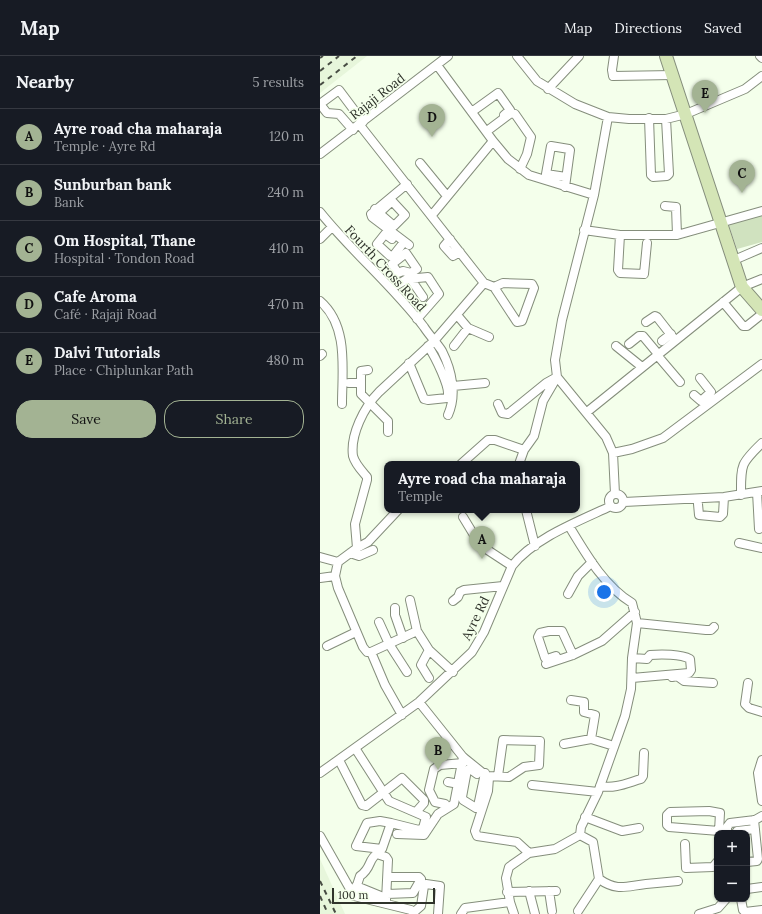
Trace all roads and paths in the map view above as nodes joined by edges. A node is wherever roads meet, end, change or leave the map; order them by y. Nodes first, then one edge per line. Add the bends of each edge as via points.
1 (448, 56) edge
2 (517, 56) edge
3 (579, 56) edge
4 (614, 56) edge
5 (666, 56) edge
6 (437, 65) junction
7 (673, 75) junction
8 (762, 76) edge
9 (548, 89) junction
10 (473, 111) junction
11 (686, 114) junction
12 (608, 117) junction
13 (650, 118) junction
14 (666, 118) junction
15 (358, 125) junction
16 (486, 129) junction
17 (493, 140) junction
18 (321, 150) edge
19 (420, 163) dead end
20 (520, 169) junction
21 (566, 177) dead end
22 (407, 184) junction
23 (565, 187) junction
24 (594, 195) junction
25 (448, 196) junction
26 (665, 206) dead end
27 (762, 211) edge
28 (320, 212) edge
29 (432, 216) junction
30 (721, 223) junction
31 (332, 227) junction
32 (584, 230) junction
33 (620, 235) junction
34 (677, 235) junction
35 (320, 239) edge
36 (647, 243) dead end
37 (404, 244) dead end
38 (762, 248) edge
39 (734, 260) junction
40 (395, 269) dead end
41 (382, 277) junction
42 (410, 278) junction
43 (762, 279) edge
44 (484, 283) junction
45 (742, 287) junction
46 (392, 288) junction
47 (494, 288) junction
48 (423, 297) dead end
49 (320, 301) edge
50 (723, 302) junction
51 (762, 310) edge
52 (762, 314) edge
53 (457, 315) junction
54 (417, 319) junction
55 (646, 322) dead end
56 (468, 328) junction
57 (489, 337) dead end
58 (673, 337) junction
59 (662, 341) dead end
60 (431, 343) junction
61 (629, 344) dead end
62 (454, 346) dead end
63 (616, 346) dead end
64 (657, 354) junction
65 (409, 363) junction
66 (762, 364) edge
67 (642, 367) junction
68 (368, 370) dead end
69 (557, 376) junction
70 (700, 378) dead end
71 (680, 382) dead end
72 (349, 383) dead end
73 (361, 383) junction
74 (484, 383) dead end
75 (453, 386) junction
76 (694, 395) dead end
77 (709, 399) junction
78 (369, 403) junction
79 (342, 404) dead end
80 (498, 404) dead end
81 (587, 412) junction
82 (448, 415) dead end
83 (388, 432) dead end
84 (762, 443) edge
85 (524, 450) junction
86 (613, 453) junction
87 (464, 461) edge
88 (520, 461) edge
89 (760, 491) edge
90 (615, 494) junction
91 (741, 495) junction
92 (724, 497) junction
93 (624, 502) junction
94 (698, 504) dead end
95 (611, 506) junction
96 (395, 513) edge
97 (527, 513) edge
98 (463, 517) dead end
99 (569, 526) junction
100 (759, 529) dead end
101 (739, 543) dead end
102 (535, 546) junction
103 (762, 548) edge
104 (354, 550) junction
105 (373, 550) dead end
106 (320, 557) edge
107 (338, 562) junction
108 (592, 562) junction
109 (512, 566) junction
110 (335, 576) junction
111 (320, 578) edge
112 (503, 586) junction
113 (568, 594) dead end
114 (410, 600) dead end
115 (453, 601) dead end
116 (395, 608) dead end
117 (635, 612) junction
118 (379, 622) dead end
119 (637, 623) junction
120 (714, 627) dead end
121 (417, 631) junction
122 (356, 632) junction
123 (403, 638) junction
124 (389, 644) junction
125 (327, 646) dead end
126 (429, 650) junction
127 (371, 652) junction
128 (632, 658) junction
129 (546, 664) dead end
130 (407, 672) dead end
131 (453, 672) junction
132 (429, 678) dead end
133 (632, 681) junction
134 (713, 683) dead end
135 (748, 683) dead end
136 (571, 700) dead end
137 (419, 702) junction
138 (762, 712) edge
139 (402, 715) junction
140 (591, 739) junction
141 (564, 744) dead end
142 (614, 746) junction
143 (355, 748) junction
144 (644, 753) dead end
145 (339, 760) junction
146 (463, 760) junction
147 (762, 760) edge
148 (320, 772) edge
149 (485, 776) junction
150 (498, 776) junction
151 (448, 782) dead end
152 (459, 784) junction
153 (532, 785) dead end
154 (599, 789) junction
155 (383, 794) junction
156 (762, 801) edge
157 (445, 804) dead end
158 (416, 812) junction
159 (585, 818) junction
160 (758, 818) edge
161 (738, 822) junction
162 (391, 824) junction
163 (639, 828) dead end
164 (755, 829) junction
165 (723, 830) edge
166 (738, 830) edge
167 (749, 830) edge
168 (714, 831) edge
169 (397, 834) dead end
170 (697, 834) dead end
171 (580, 835) junction
172 (320, 836) edge
173 (685, 844) dead end
174 (529, 853) junction
175 (750, 861) edge
176 (714, 865) edge
177 (388, 877) junction
178 (598, 879) junction
179 (678, 881) dead end
180 (356, 886) junction
181 (762, 888) edge
182 (750, 889) edge
183 (507, 892) junction
184 (526, 892) junction
185 (387, 894) junction
186 (354, 896) junction
187 (510, 902) junction
188 (723, 902) edge
189 (742, 902) edge
190 (385, 904) junction
191 (552, 910) dead end
192 (762, 910) edge
193 (578, 911) dead end
194 (417, 912) edge
195 (438, 914) edge
196 (461, 914) edge
197 (514, 914) edge
198 (531, 914) edge
199 (535, 914) edge
200 (699, 914) edge

1 - 6 street, Rajaji Road
2 - 9 street via 537,81
3 - 9 street
4 - 7 street via 613,76
5 - 7 street
6 - 10 street
6 - 15 street, Rajaji Road
7 - 11 street
8 - 11 street via 745,89
9 - 12 street via 575,104
10 - 16 street
10 - 16 street via 496,94 510,110
11 - 14 street
11 - 30 street
12 - 13 street
12 - 24 street
13 - 14 street
13 - 14 street via 653,177 669,174
15 - 15 street via 339,90 320,104 327,113 339,114
15 - 18 street, Rajaji Road
15 - 22 street
16 - 17 street
16 - 20 street via 511,113 515,114 531,136
17 - 20 street
17 - 25 street
19 - 25 street
20 - 23 street via 529,175
21 - 23 street
22 - 29 street
22 - 37 street via 371,214
23 - 24 street
24 - 32 street
25 - 29 street
26 - 34 street via 676,207
27 - 30 street
28 - 31 street, Fourth Cross Road
29 - 44 street
30 - 34 street
30 - 39 street
31 - 35 street
31 - 41 street, Fourth Cross Road
32 - 33 street
32 - 69 street via 556,346
33 - 34 street
33 - 36 street via 620,273 644,274
38 - 39 street
39 - 45 street
40 - 41 street
41 - 46 street, Fourth Cross Road
42 - 46 street
42 - 48 street
42 - 54 street via 428,277 439,294
43 - 45 street
44 - 47 street
44 - 53 street
45 - 50 street
45 - 51 street
46 - 54 street, Fourth Cross Road
47 - 47 street via 503,282 532,284 534,288 522,321 517,322
49 - 79 street via 328,310 341,337
50 - 52 street via 743,326 747,326
50 - 58 street
53 - 56 street
53 - 60 street
54 - 60 street, Fourth Cross Road
55 - 58 street via 656,316
56 - 57 street
56 - 62 street
58 - 59 street
58 - 64 street
60 - 65 street
60 - 65 street via 448,397 424,399
60 - 75 street via 444,355
61 - 64 street via 643,336
63 - 67 street
64 - 67 street
64 - 71 street
65 - 78 street
66 - 77 street
67 - 81 street
68 - 73 street via 362,370
69 - 80 street via 508,414 502,413
69 - 81 street
69 - 85 street via 541,406 534,436
70 - 77 street via 711,391
72 - 73 street
73 - 78 street
74 - 75 street
75 - 82 street via 452,405
76 - 77 street via 700,401
77 - 86 street via 663,438
78 - 83 street via 388,421
78 - 104 street via 355,437 353,457 368,480 355,524
81 - 86 street via 606,437
84 - 91 street via 743,462 740,472
85 - 87 street via 488,440
85 - 88 street
86 - 90 street
89 - 91 street
89 - 100 street
90 - 93 street via 621,496
90 - 95 street via 610,499
91 - 92 street
92 - 93 street
92 - 94 street via 723,514 720,517 699,515
93 - 95 street via 617,508
95 - 99 street, Ayre Rd
96 - 104 street via 368,542
97 - 102 street
98 - 109 street via 480,546
99 - 102 street, Ayre Rd
99 - 108 street
101 - 103 street
102 - 109 street, Ayre Rd
104 - 105 street via 359,556
104 - 107 street
106 - 107 street
107 - 110 street
108 - 113 street via 578,576
108 - 117 street via 614,590 632,603
109 - 112 street, Ayre Rd
110 - 111 street
110 - 122 street
112 - 115 street via 464,590
112 - 131 street, Ayre Rd via 484,632 472,652
114 - 121 street
116 - 123 street
117 - 119 street
117 - 129 street via 602,641
118 - 124 street
119 - 120 street via 706,630 712,630
119 - 128 street
121 - 123 street
121 - 126 street
122 - 125 street
122 - 127 street via 363,647 367,652
123 - 124 street
124 - 127 street
124 - 130 street
126 - 131 street
126 - 132 street via 421,665
127 - 139 street via 385,685
128 - 133 street
128 - 133 street via 646,659 650,655 666,654 690,658 690,670 689,673
131 - 137 street, Ayre Rd
133 - 134 street via 677,676 684,681
133 - 142 street via 625,716
135 - 138 street via 745,704
136 - 140 street via 584,702 584,712 595,715
137 - 139 street, Ayre Rd
137 - 146 street
139 - 143 street, Ayre Rd
140 - 141 street
140 - 142 street
142 - 154 street
143 - 145 street, Ayre Rd
143 - 155 street
144 - 154 street via 641,779
145 - 148 street, Ayre Rd
145 - 155 street via 362,806
146 - 149 street
146 - 152 street
146 - 157 street via 440,764 434,769 430,790 435,802
147 - 156 street via 758,773
149 - 150 street
149 - 174 street via 489,786 475,831 476,836 517,842
150 - 150 street via 509,777 524,767 539,765 540,741 503,740
151 - 152 street
152 - 169 street via 454,804 438,814 424,836
153 - 154 street
154 - 159 street
155 - 158 street via 398,806
155 - 158 street via 402,778 424,800
158 - 162 street via 426,817 422,829
159 - 163 street via 622,832
159 - 171 street via 580,827
160 - 161 street
160 - 164 street
161 - 165 street via 730,823
161 - 166 street
162 - 162 street via 382,849 356,846 367,823 380,821
164 - 167 street
164 - 175 street via 758,860
165 - 165 street via 669,827 667,815 670,812 719,812
168 - 170 street
171 - 174 street via 554,849
171 - 178 street via 593,842
172 - 186 street
173 - 176 street via 686,868
174 - 183 street via 509,867 506,878
177 - 180 street via 387,858 377,854 367,871 360,876
177 - 185 street
177 - 185 street via 421,879 414,893
178 - 179 street via 614,887 625,888
178 - 193 street
180 - 185 street via 383,897
180 - 186 street
181 - 182 street
183 - 184 street
183 - 187 street
184 - 191 street via 552,891
184 - 198 street
184 - 199 street
185 - 190 street
186 - 190 street
187 - 196 street via 465,908
187 - 197 street
188 - 200 street via 718,908
189 - 192 street via 745,912
190 - 194 street
194 - 195 street via 425,885 440,886

